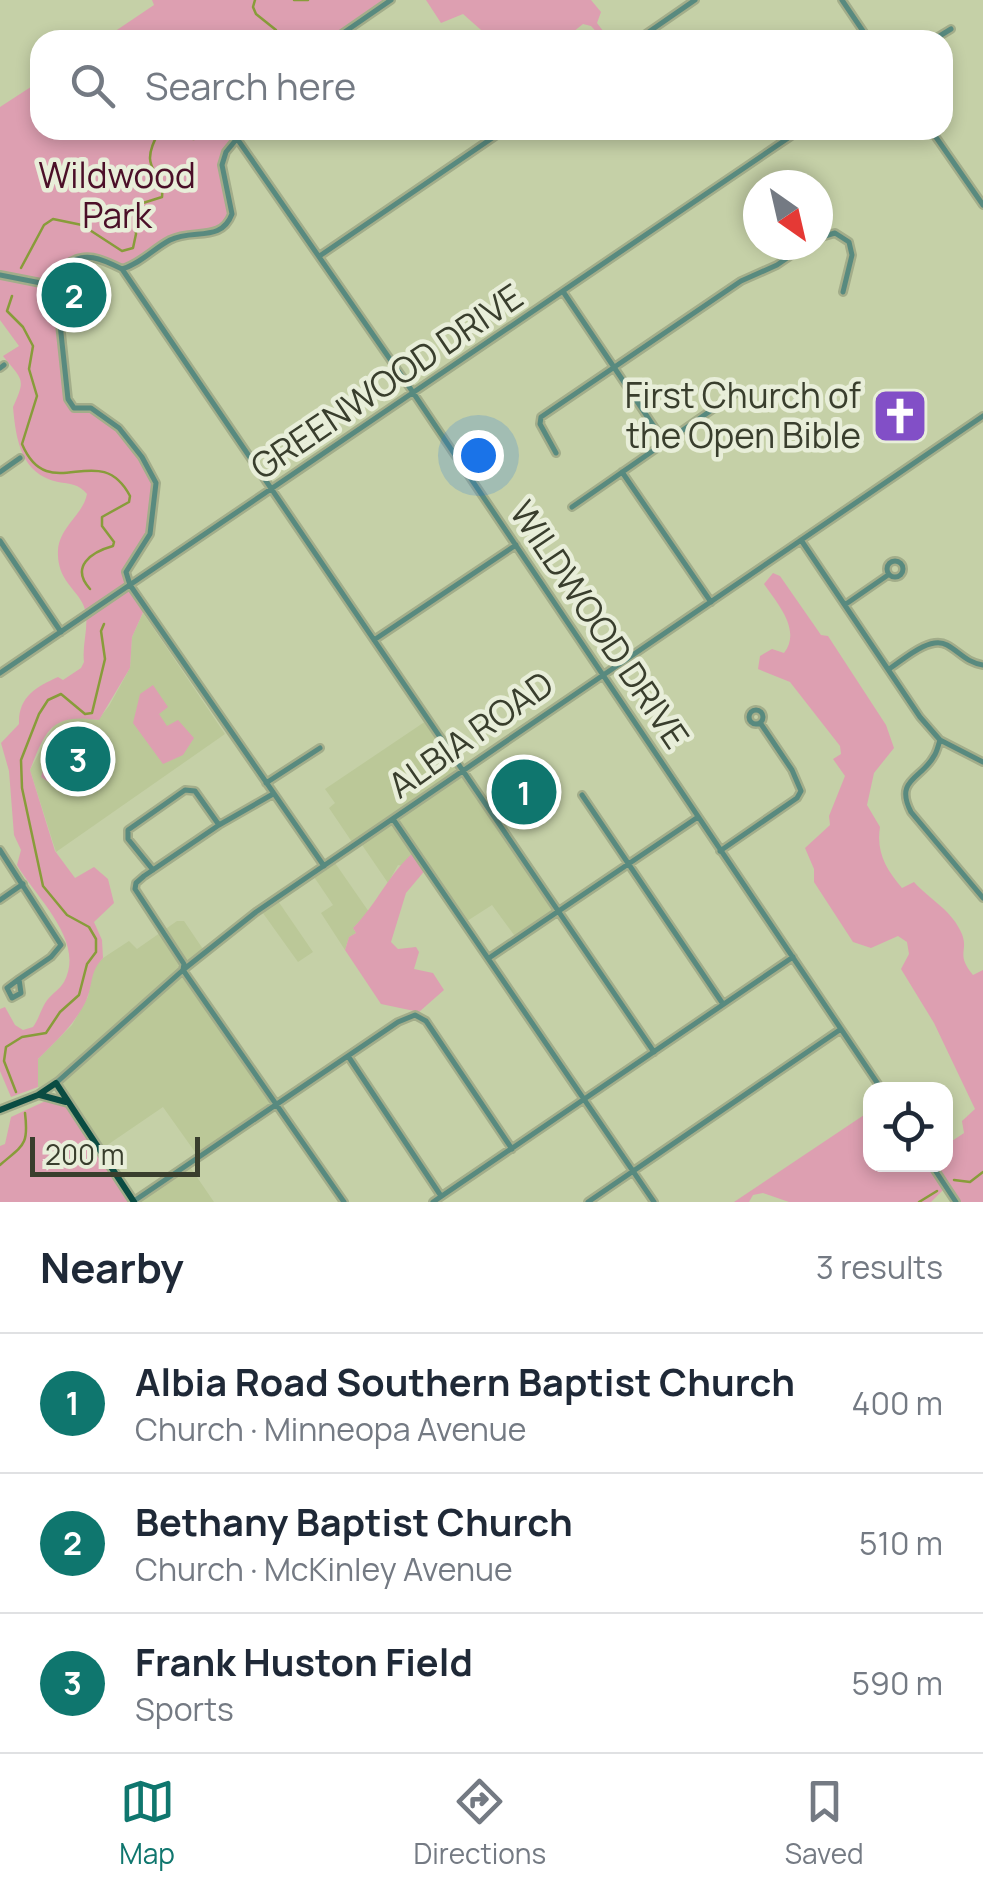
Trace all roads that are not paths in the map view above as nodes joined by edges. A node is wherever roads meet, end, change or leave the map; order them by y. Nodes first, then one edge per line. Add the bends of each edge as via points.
1 (391, 0) edge
2 (695, 0) edge
3 (842, 0) edge
4 (348, 30) edge
5 (652, 30) edge
6 (863, 30) edge
7 (238, 140) joint
8 (489, 140) edge
9 (786, 140) edge
10 (938, 140) edge
11 (983, 205) edge
12 (833, 233) edge
13 (320, 256) junction
14 (784, 260) edge
15 (122, 269) junction
16 (0, 275) edge
17 (50, 283) junction
18 (843, 292) dead end
19 (564, 293) junction
20 (614, 367) junction
21 (740, 391) dead end
22 (414, 394) junction
23 (983, 416) edge
24 (665, 443) junction
25 (556, 453) dead end
26 (20, 458) dead end
27 (0, 472) edge
28 (622, 472) junction
29 (273, 490) junction
30 (572, 507) dead end
31 (801, 540) junction
32 (0, 541) edge
33 (516, 545) junction
34 (888, 574) dead end
35 (130, 585) junction
36 (712, 602) junction
37 (846, 604) junction
38 (61, 632) junction
39 (374, 640) junction
40 (983, 665) edge
41 (889, 669) junction
42 (0, 674) edge
43 (603, 674) junction
44 (761, 724) dead end
45 (940, 740) junction
46 (320, 748) dead end
47 (983, 762) edge
48 (464, 770) junction
49 (266, 784) junction
50 (273, 794) junction
51 (582, 795) dead end
52 (698, 817) junction
53 (393, 818) junction
54 (218, 825) junction
55 (0, 850) edge
56 (720, 852) junction
57 (628, 864) junction
58 (324, 866) junction
59 (153, 870) junction
60 (23, 884) junction
61 (983, 898) edge
62 (0, 900) edge
63 (558, 910) junction
64 (489, 958) junction
65 (793, 958) junction
66 (183, 970) junction
67 (19, 980) dead end
68 (724, 1004) junction
69 (841, 1029) junction
70 (654, 1052) junction
71 (348, 1056) junction
72 (877, 1082) edge
73 (56, 1083) junction
74 (38, 1096) junction
75 (584, 1099) junction
76 (276, 1104) junction
77 (71, 1105) junction
78 (0, 1110) edge
79 (512, 1148) junction
80 (632, 1171) junction
81 (936, 1172) edge
82 (442, 1196) junction
83 (134, 1202) edge
84 (344, 1202) edge
85 (433, 1202) edge
86 (588, 1202) edge
87 (654, 1202) edge
88 (956, 1202) edge

1 - 4 street
2 - 5 street
3 - 6 street
7 - 13 street, WILDWOOD DRIVE
7 - 15 street via 222,165 232,214 227,224 212,234 173,238
8 - 13 street
9 - 19 street, GREENWOOD DRIVE
10 - 11 street
12 - 18 street via 849,242 852,255
13 - 22 street, WILDWOOD DRIVE
14 - 20 street via 741,281
15 - 17 street via 83,256
15 - 29 street
16 - 17 street
17 - 35 street via 68,399 119,428 156,482 150,534 126,572
19 - 20 street
19 - 22 street, GREENWOOD DRIVE
20 - 24 street
20 - 25 street via 541,417
21 - 24 street
22 - 29 street, GREENWOOD DRIVE
22 - 33 street, WILDWOOD DRIVE
23 - 31 street, ALBIA ROAD
24 - 28 street
26 - 27 street
28 - 30 street
28 - 36 street
29 - 35 street, GREENWOOD DRIVE
29 - 39 street
31 - 36 street, ALBIA ROAD
31 - 37 street
32 - 38 street
33 - 39 street
33 - 43 street, WILDWOOD DRIVE
34 - 37 street
35 - 38 street, GREENWOOD DRIVE
35 - 49 street
36 - 43 street, ALBIA ROAD
37 - 41 street
38 - 42 street, GREENWOOD DRIVE
39 - 48 street
40 - 41 street via 935,642
41 - 45 street
43 - 48 street, ALBIA ROAD
43 - 52 street, WILDWOOD DRIVE
44 - 56 street via 801,791
45 - 47 street
45 - 61 street via 934,757 910,781 906,802
46 - 49 street
48 - 53 street, ALBIA ROAD
48 - 63 street
49 - 50 street
50 - 54 street
50 - 58 street
51 - 57 street
52 - 56 street, WILDWOOD DRIVE
52 - 57 street
53 - 58 street, ALBIA ROAD
53 - 64 street
54 - 59 street
54 - 59 street via 195,791 185,790 128,830
55 - 60 street
56 - 65 street, WILDWOOD DRIVE
57 - 63 street
57 - 68 street
58 - 66 street, ALBIA ROAD
59 - 66 street via 134,890
60 - 62 street
60 - 67 street via 61,945
63 - 64 street
63 - 70 street
64 - 75 street
65 - 68 street
65 - 69 street, WILDWOOD DRIVE
66 - 73 street, ALBIA ROAD
66 - 76 street
68 - 70 street
69 - 72 street, WILDWOOD DRIVE
69 - 80 street
70 - 75 street
71 - 76 street
71 - 79 street via 398,1022 423,1018
71 - 82 street
73 - 74 main road, ALBIA ROAD
73 - 77 main road
74 - 77 main road
74 - 78 main road, ALBIA ROAD
75 - 79 street
75 - 80 street
76 - 83 street
76 - 84 street
77 - 83 main road
79 - 82 street
80 - 86 street
80 - 87 street
81 - 88 street
82 - 85 street

